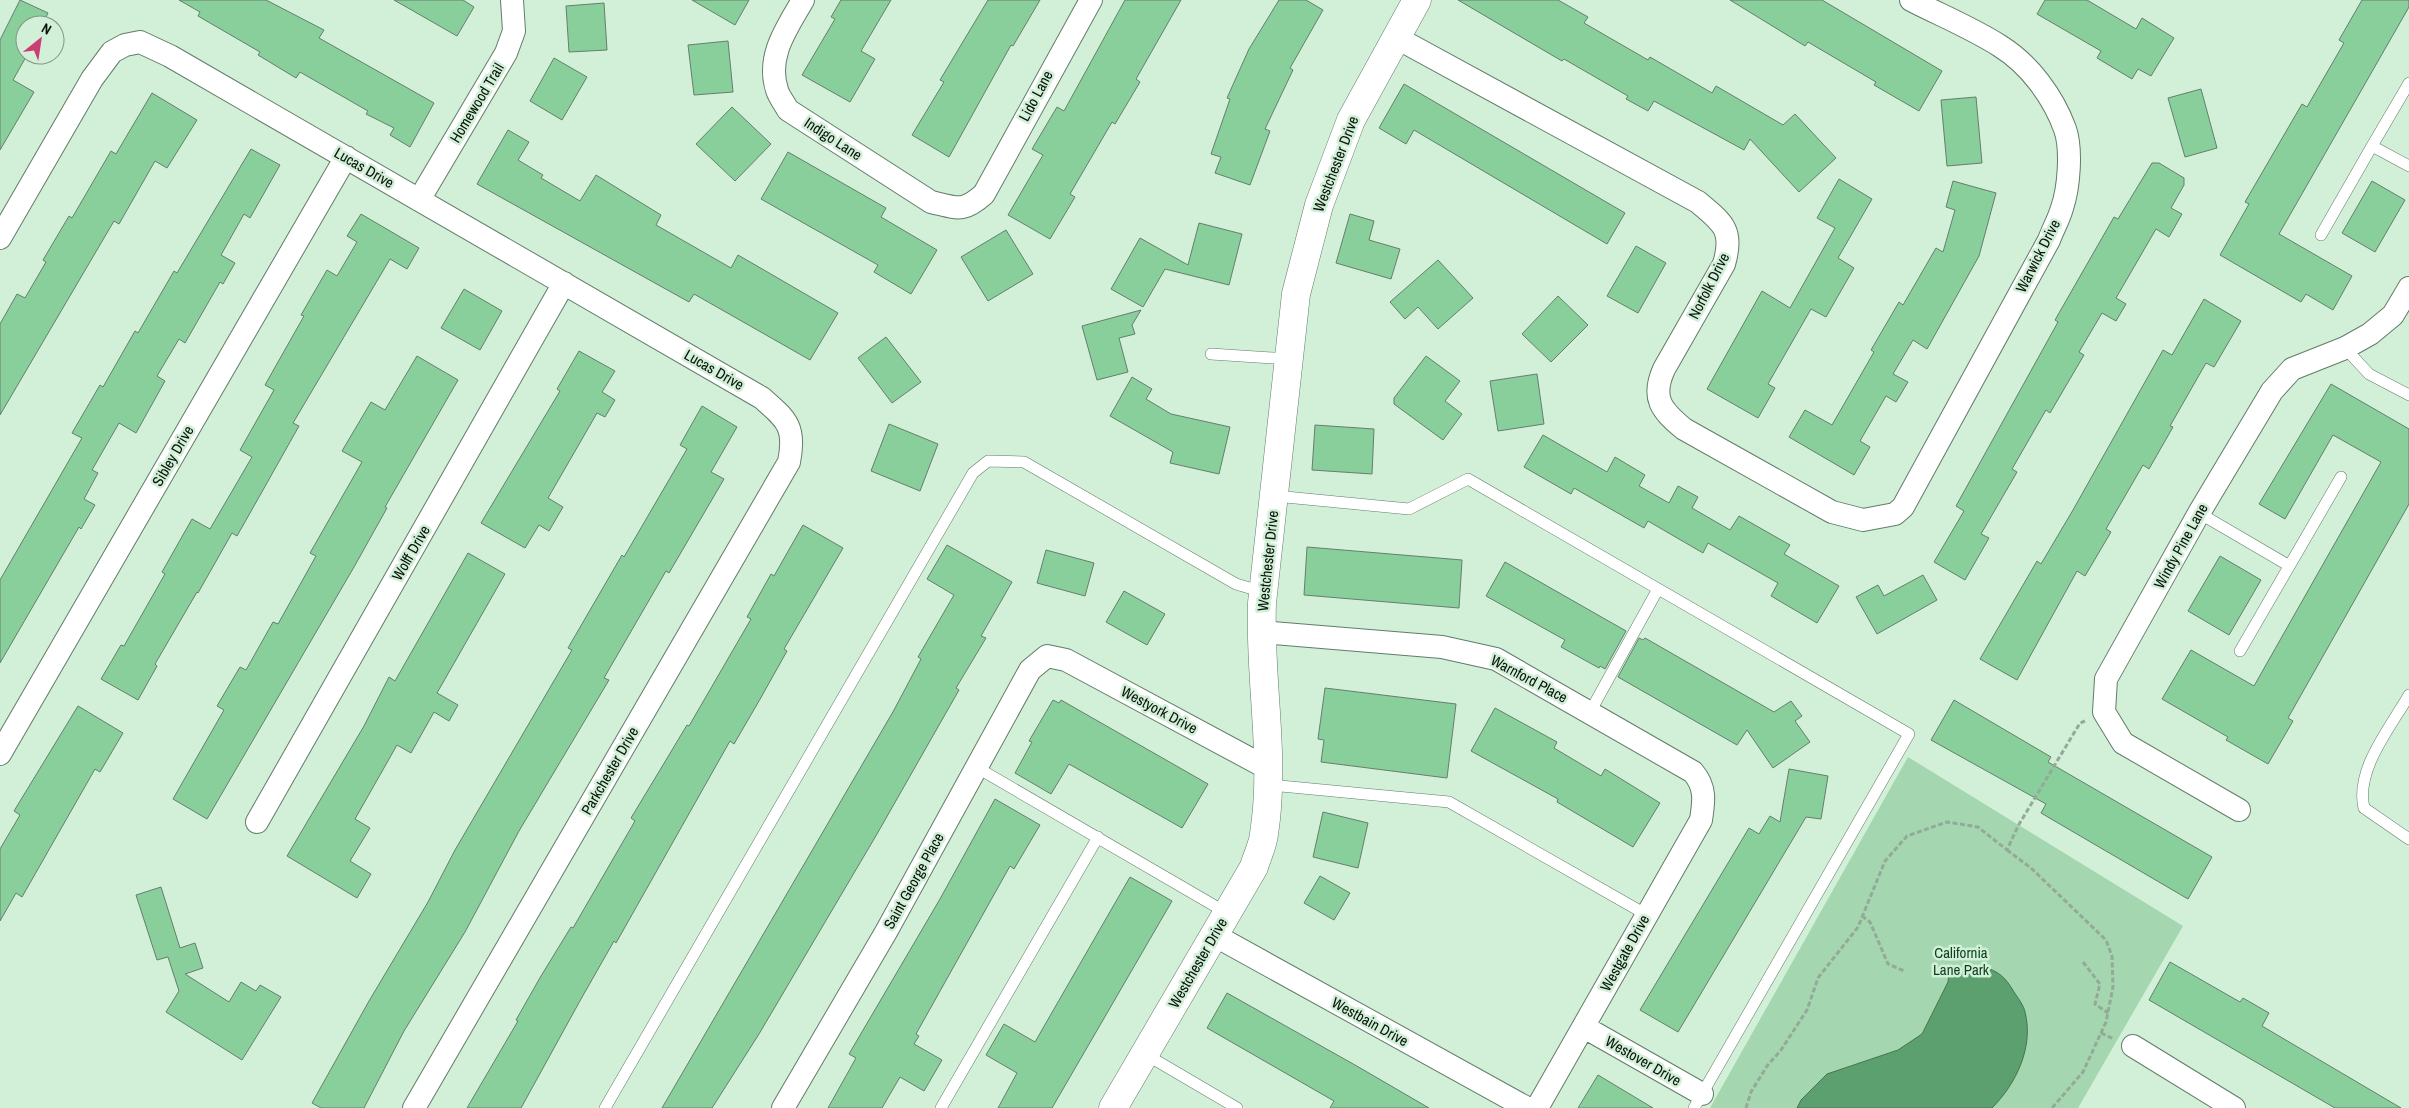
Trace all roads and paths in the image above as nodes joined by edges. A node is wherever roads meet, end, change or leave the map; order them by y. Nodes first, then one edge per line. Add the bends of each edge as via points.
1 (512, 0) edge
2 (803, 0) edge
3 (1091, 0) edge
4 (1417, 0) edge
5 (1911, 0) edge
6 (1396, 38) junction
7 (2409, 83) edge
8 (2372, 146) junction
9 (346, 157) junction
10 (2409, 166) edge
11 (984, 194) joint
12 (419, 200) junction
13 (2321, 235) dead end
14 (0, 238) edge
15 (564, 284) junction
16 (2409, 288) edge
17 (2346, 348) junction
18 (1211, 354) dead end
19 (1289, 359) junction
20 (2409, 395) edge
21 (791, 430) joint
22 (2341, 477) dead end
23 (1275, 496) junction
24 (2199, 513) junction
25 (1880, 517) joint
26 (2288, 565) junction
27 (1658, 589) junction
28 (1263, 592) junction
29 (1261, 632) junction
30 (2240, 651) dead end
31 (1047, 656) joint
32 (2409, 695) edge
33 (1590, 712) junction
34 (2104, 712) junction
35 (0, 754) edge
36 (976, 767) junction
37 (1269, 777) junction
38 (1705, 795) joint
39 (2239, 810) dead end
40 (257, 822) dead end
41 (1098, 837) junction
42 (2409, 839) edge
43 (2008, 850) junction
44 (1647, 915) junction
45 (1862, 916) junction
46 (1220, 924) junction
47 (2083, 962) dead end
48 (1904, 971) dead end
49 (2108, 1012) junction
50 (1584, 1027) junction
51 (2133, 1046) dead end
52 (1144, 1054) junction
53 (1698, 1101) edge
54 (414, 1108) edge
55 (605, 1108) edge
56 (784, 1108) edge
57 (941, 1108) edge
58 (1113, 1108) edge
59 (1238, 1108) edge
60 (1526, 1108) edge
61 (1537, 1108) edge
62 (1746, 1108) edge
63 (2052, 1108) edge
64 (2233, 1108) edge

1 - 12 street, Homewood Trail via 514,31 506,53
2 - 11 street, Indigo Lane via 780,39 773,63 777,90 788,110 931,202 958,208 971,205
3 - 11 street, Lido Lane
4 - 6 street, Westchester Drive
5 - 25 street, Warwick Drive via 2000,46 2021,62 2041,84 2065,129 2068,180 2062,208 2049,240 1907,498 1895,514
6 - 19 street, Westchester Drive via 1351,120 1319,205 1296,294
6 - 25 street, Norfolk Drive via 1698,202 1722,222 1729,247 1724,264 1664,369 1658,382 1657,396 1668,416 1684,429 1832,512 1863,520
7 - 8 lane
8 - 10 lane
8 - 13 lane
9 - 12 street, Lucas Drive
9 - 14 street, Lucas Drive via 170,56 140,42 125,45 112,52 92,79
9 - 35 street, Sibley Drive
12 - 15 street, Lucas Drive
15 - 21 street, Lucas Drive via 762,398 780,414
15 - 40 street, Wolff Drive
16 - 17 street, Windy Pine Lane via 2393,315
17 - 20 lane via 2369,374
17 - 24 street, Windy Pine Lane via 2292,369 2272,391
18 - 19 lane
19 - 23 street, Westchester Drive
21 - 54 street, Parkchester Drive via 789,462
22 - 26 lane
23 - 27 lane via 1409,509 1468,479
23 - 28 street, Westchester Drive
24 - 26 lane
24 - 34 street, Windy Pine Lane via 2106,679
26 - 30 lane
27 - 33 lane
27 - 53 lane via 1909,734
28 - 29 street, Westchester Drive
28 - 55 lane via 1236,584 1024,462 988,461 972,473
29 - 33 street, Warnford Place via 1442,647 1496,658
29 - 37 street, Westchester Drive
31 - 36 street, Saint George Place via 1030,670
31 - 37 street, Westyork Drive via 1066,660
32 - 42 lane via 2365,770 2362,798 2364,808
33 - 38 street, Warnford Place via 1693,772 1699,778
34 - 39 street via 2123,743
34 - 43 path via 2080,724 2018,826
36 - 41 lane
36 - 56 street, Saint George Place via 886,932
37 - 44 lane via 1449,802
37 - 46 street, Westchester Drive via 1264,836 1254,867
38 - 44 street, Westgate Drive via 1701,820
41 - 46 lane
41 - 57 lane
43 - 45 path via 1978,827 1947,822 1907,836 1884,861
43 - 49 path via 2106,940 2112,956 2113,987
44 - 50 street, Westgate Drive
45 - 48 path via 1870,922 1888,964
45 - 62 path via 1858,927 1818,978 1807,1010 1781,1050 1766,1066
46 - 52 street, Westchester Drive
46 - 60 street, Westbain Drive
47 - 49 path via 2100,984 2095,1004
49 - 63 path via 2083,1072
50 - 53 street, Westover Drive
50 - 61 street, Westgate Drive
51 - 64 street
52 - 58 street, Westchester Drive
52 - 59 lane

